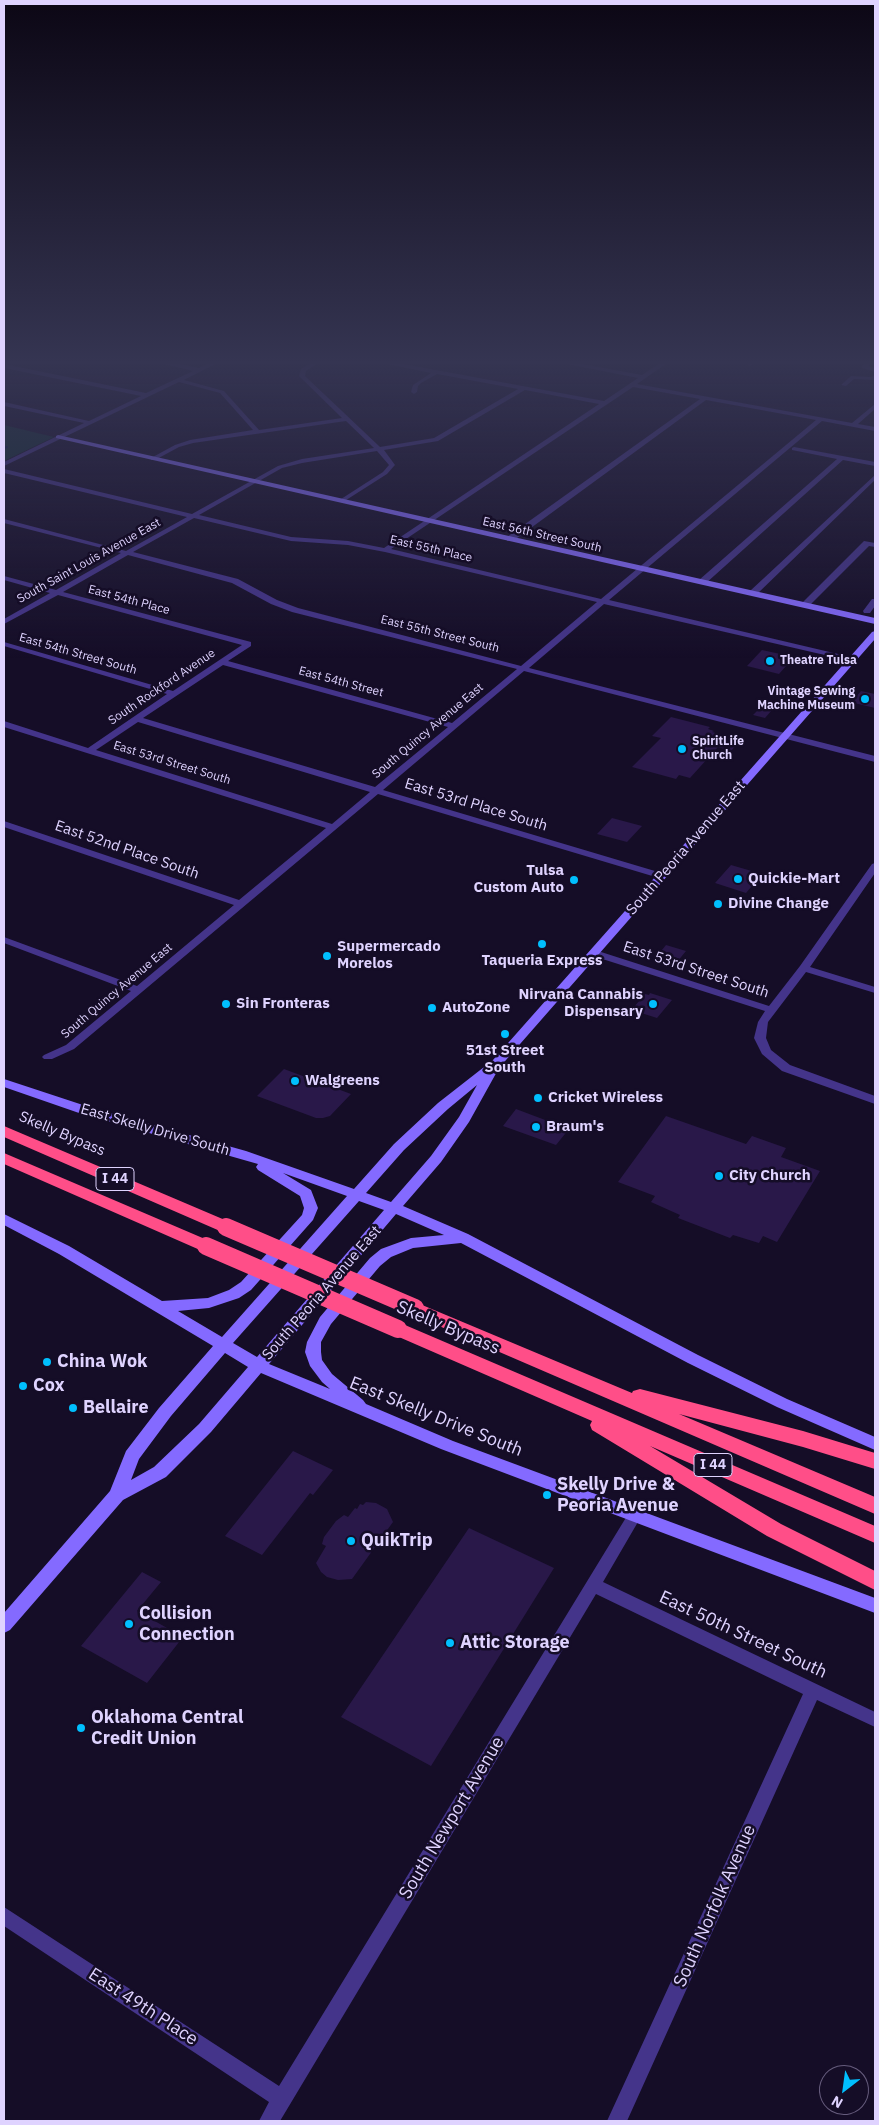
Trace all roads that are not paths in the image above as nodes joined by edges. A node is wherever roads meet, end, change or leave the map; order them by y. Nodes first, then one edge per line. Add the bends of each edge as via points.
1 (158, 460) edge
2 (313, 460) edge
3 (388, 460) edge
4 (521, 460) edge
5 (619, 460) edge
6 (771, 460) edge
7 (840, 460) edge
8 (854, 460) edge
9 (875, 464) edge
10 (4, 471) edge
11 (875, 477) edge
12 (253, 481) junction
13 (341, 501) junction
14 (192, 516) junction
15 (4, 521) edge
16 (430, 521) junction
17 (510, 539) junction
18 (875, 545) edge
19 (385, 550) junction
20 (126, 553) junction
21 (642, 568) junction
22 (4, 578) edge
23 (702, 582) junction
24 (56, 592) junction
25 (753, 594) junction
26 (875, 601) edge
27 (604, 602) junction
28 (805, 605) junction
29 (867, 611) dead end
30 (875, 621) edge
31 (4, 622) edge
32 (875, 634) edge
33 (4, 644) edge
34 (248, 644) joint
35 (852, 660) junction
36 (222, 662) junction
37 (524, 668) junction
38 (175, 694) junction
39 (137, 719) junction
40 (4, 724) edge
41 (454, 726) junction
42 (786, 735) junction
43 (89, 751) junction
44 (875, 758) edge
45 (376, 791) junction
46 (4, 824) edge
47 (333, 827) junction
48 (875, 866) edge
49 (662, 876) junction
50 (240, 904) junction
51 (4, 940) edge
52 (594, 953) junction
53 (804, 968) junction
54 (139, 990) junction
55 (875, 990) edge
56 (771, 1010) junction
57 (48, 1056) dead end
58 (497, 1063) junction
59 (4, 1083) edge
60 (875, 1100) edge
61 (4, 1132) edge
62 (241, 1154) junction
63 (4, 1158) edge
64 (358, 1194) junction
65 (395, 1208) junction
66 (4, 1219) edge
67 (462, 1238) junction
68 (159, 1307) junction
69 (222, 1346) junction
70 (259, 1366) junction
71 (590, 1383) junction
72 (551, 1396) junction
73 (368, 1412) junction
74 (875, 1444) edge
75 (875, 1461) edge
76 (117, 1495) junction
77 (875, 1506) edge
78 (634, 1515) junction
79 (875, 1535) edge
80 (875, 1581) edge
81 (593, 1585) junction
82 (875, 1606) edge
83 (4, 1625) edge
84 (813, 1690) junction
85 (875, 1720) edge
86 (4, 1916) edge
87 (282, 2099) junction
88 (269, 2121) edge
89 (617, 2121) edge

1 - 12 main road, East 56th Street South
2 - 12 street, South Saint Louis Avenue East via 280,467
3 - 13 street via 391,468
4 - 16 street
5 - 17 street
6 - 21 street, South Quincy Avenue East
7 - 23 street
8 - 9 street
10 - 14 street, East 55th Place
11 - 25 street
12 - 13 main road, East 56th Street South
12 - 14 street, South Saint Louis Avenue East
13 - 16 main road, East 56th Street South
14 - 19 street, East 55th Place via 291,539 348,543
14 - 20 street, South Saint Louis Avenue East
15 - 20 street, East 55th Street South
16 - 17 main road, East 56th Street South
16 - 19 street
17 - 21 main road, East 56th Street South
18 - 28 street via 867,543
19 - 27 street, East 55th Place
20 - 24 street, South Saint Louis Avenue East
20 - 37 street, East 55th Street South via 235,581 295,610
21 - 23 main road, East 56th Street South
21 - 27 street, South Quincy Avenue East
22 - 24 street, East 54th Place
23 - 25 main road, East 56th Street South
24 - 31 street, South Saint Louis Avenue East
24 - 34 street, East 54th Place
25 - 28 main road, East 56th Street South
26 - 29 street
27 - 35 street, East 55th Place
27 - 37 street, South Quincy Avenue East
28 - 30 main road, East 56th Street South
32 - 35 main road, South Peoria Avenue East
33 - 38 street, East 54th Street South
34 - 36 street, South Rockford Avenue
35 - 42 main road, South Peoria Avenue East
36 - 38 street, South Rockford Avenue
36 - 41 street, East 54th Street
37 - 41 street, South Quincy Avenue East
37 - 42 street, East 55th Street South
38 - 39 street, South Rockford Avenue
39 - 43 street, South Rockford Avenue
39 - 45 street, East 53rd Place South
40 - 43 street, East 53rd Street South
41 - 45 street, South Quincy Avenue East
42 - 44 street, East 55th Street South
42 - 49 main road, South Peoria Avenue East
43 - 47 street, East 53rd Street South
45 - 47 street, South Quincy Avenue East
45 - 49 street, East 53rd Place South
46 - 50 street, East 52nd Place South
47 - 50 street, South Quincy Avenue East
48 - 53 street
49 - 52 main road, South Peoria Avenue East
50 - 54 street, South Quincy Avenue East
51 - 54 street
52 - 56 street, East 53rd Street South
52 - 58 main road, South Peoria Avenue East
53 - 55 street
53 - 56 street
54 - 57 street, South Quincy Avenue East via 70,1048
56 - 60 street, East 53rd Street South via 763,1022 760,1038 774,1060 797,1073
58 - 64 main road, South Peoria Avenue East via 442,1106
58 - 65 main road, South Peoria Avenue East via 436,1159
59 - 62 main road, East Skelly Drive South via 84,1110
61 - 71 highway, Skelly Bypass / I 44, bridge
62 - 64 main road, East Skelly Drive South
62 - 68 main road via 306,1193 310,1208 308,1217 246,1286 234,1294 209,1303
63 - 72 highway, Skelly Bypass / I 44, bridge
64 - 65 main road, East Skelly Drive South
64 - 69 main road, South Peoria Avenue East
65 - 67 main road, East Skelly Drive South
65 - 70 main road, South Peoria Avenue East
66 - 68 main road, East Skelly Drive South via 64,1250
67 - 73 main road via 411,1243 386,1254 375,1262 318,1332 314,1362
67 - 74 main road, East Skelly Drive South via 782,1403
68 - 69 main road, East Skelly Drive South
69 - 70 main road, East Skelly Drive South
69 - 76 main road, South Peoria Avenue East via 132,1456
70 - 73 main road, East Skelly Drive South
70 - 76 main road, South Peoria Avenue East via 205,1428 160,1472
71 - 75 highway
71 - 77 highway, Skelly Bypass / I 44
72 - 79 highway, Skelly Bypass / I 44
72 - 80 highway via 774,1530
73 - 78 main road, East Skelly Drive South
76 - 83 main road, South Peoria Avenue East
78 - 81 street, South Newport Avenue
78 - 82 main road, East Skelly Drive South
81 - 84 street, East 50th Street South
81 - 87 street, South Newport Avenue
84 - 85 street, East 50th Street South
84 - 89 street, South Norfolk Avenue
86 - 87 street, East 49th Place
87 - 88 street, South Newport Avenue

